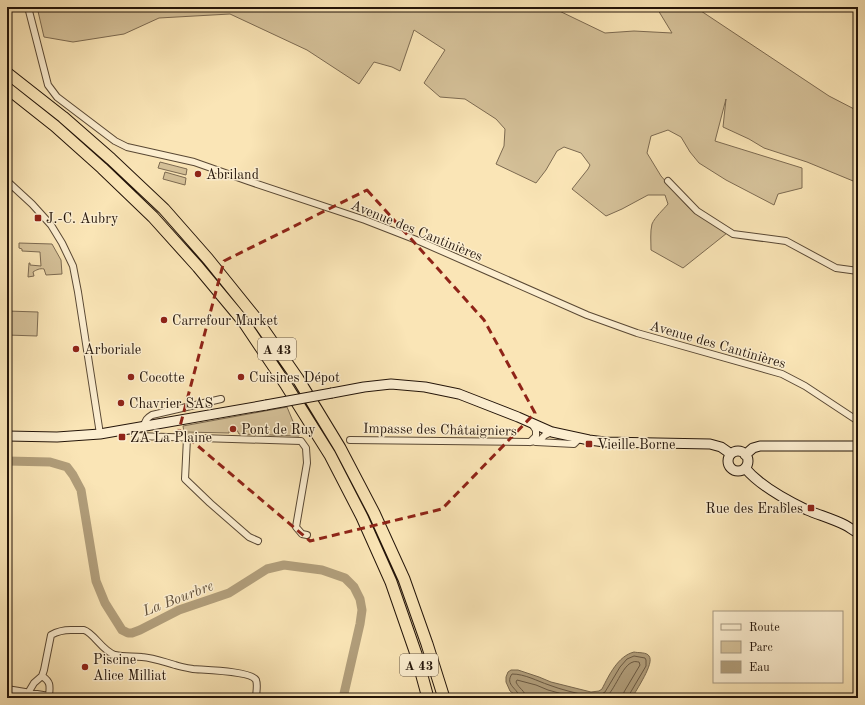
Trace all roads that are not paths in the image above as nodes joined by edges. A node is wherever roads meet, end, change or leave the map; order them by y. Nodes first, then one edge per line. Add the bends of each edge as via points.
1 (28, 7) edge
2 (7, 73) edge
3 (7, 88) edge
4 (7, 181) edge
5 (668, 181) dead end
6 (858, 271) edge
7 (221, 399) dead end
8 (858, 421) edge
9 (531, 423) junction
10 (144, 426) junction
11 (130, 429) junction
12 (552, 432) junction
13 (100, 434) junction
14 (7, 436) edge
15 (187, 438) junction
16 (580, 438) junction
17 (350, 440) dead end
18 (530, 442) junction
19 (858, 446) edge
20 (731, 454) junction
21 (745, 455) junction
22 (745, 468) junction
23 (858, 533) edge
24 (307, 535) dead end
25 (258, 540) dead end
26 (42, 676) junction
27 (7, 689) edge
28 (28, 693) junction
29 (52, 697) edge
30 (256, 698) edge
31 (428, 698) edge
32 (444, 698) edge

1 - 8 street, Avenue des Cantinières via 48,85 57,97 115,141 127,147 194,162 365,220 587,315 637,333 782,374
2 - 32 highway, A 43 via 112,159 164,209 213,264 289,366 340,448 377,520 404,579
3 - 31 highway, A 43 via 60,130 154,217 243,321 330,455 362,517 390,582
4 - 13 street via 51,225 73,266
5 - 6 street via 697,211 733,234 786,241 836,268
7 - 10 street via 152,415 145,421
9 - 10 main road, bridge via 459,394 391,384
9 - 12 main road
9 - 18 street, Impasse des Châtaigniers via 536,430 536,436
10 - 11 main road
11 - 13 main road
11 - 15 street via 136,436
12 - 16 main road
12 - 18 street, Impasse des Châtaigniers via 540,440
13 - 14 main road via 57,437
15 - 24 street via 301,441 306,448 307,463 296,527 302,534
15 - 25 street via 185,480 249,537
16 - 18 street via 574,444
16 - 20 main road via 605,442 710,444 721,447
17 - 18 street, Impasse des Châtaigniers
19 - 21 main road via 760,446
20 - 21 main road via 738,452
20 - 22 main road via 728,461 730,467 737,471
21 - 22 main road
22 - 23 main road via 781,496
26 - 28 street via 34,682
26 - 29 street via 50,683
26 - 30 street via 51,636 57,631 85,630 104,649 114,654 158,660 191,669 252,676 256,680
27 - 28 street
28 - 29 street

